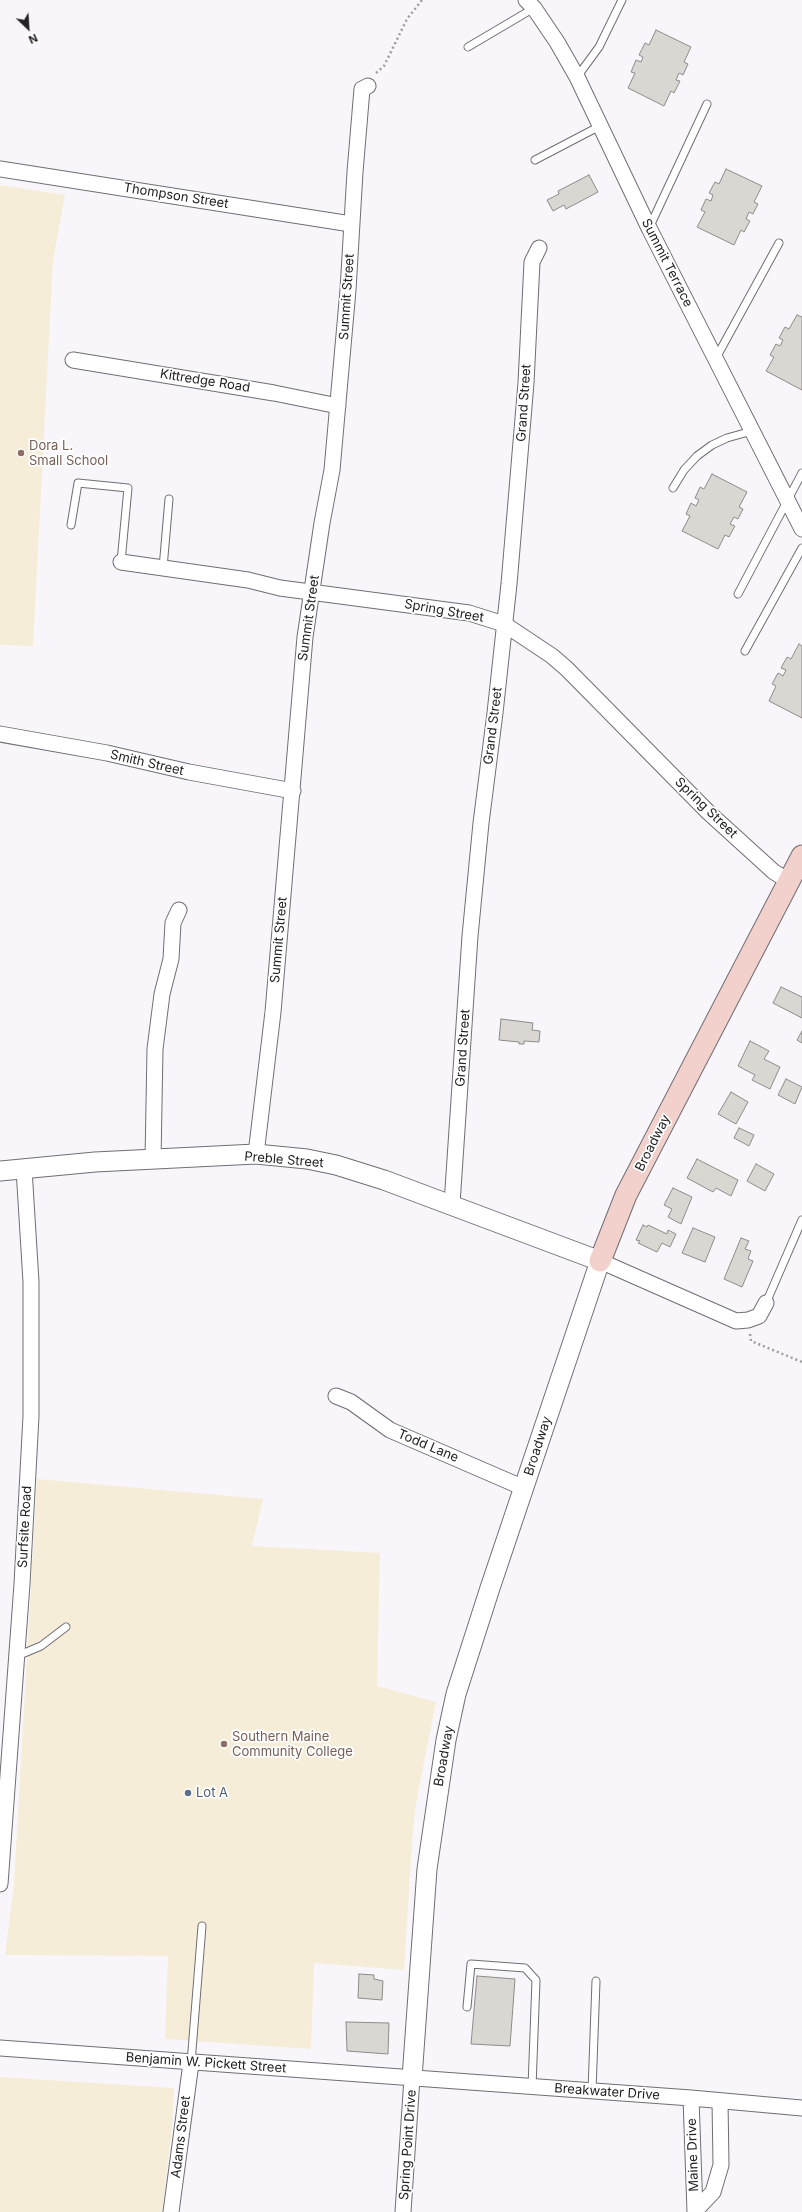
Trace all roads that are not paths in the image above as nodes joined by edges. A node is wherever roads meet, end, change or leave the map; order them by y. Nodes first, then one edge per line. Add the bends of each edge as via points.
1 (622, 0) edge
2 (530, 4) edge
3 (468, 47) dead end
4 (577, 77) junction
5 (368, 86) road end
6 (707, 104) dead end
7 (600, 126) junction
8 (535, 160) dead end
9 (0, 169) edge
10 (351, 224) junction
11 (649, 228) junction
12 (779, 243) dead end
13 (539, 248) dead end
14 (716, 358) junction
15 (73, 360) dead end
16 (338, 406) junction
17 (752, 431) junction
18 (802, 473) edge
19 (673, 488) dead end
20 (170, 499) dead end
21 (788, 500) junction
22 (71, 525) dead end
23 (802, 529) edge
24 (802, 548) edge
25 (121, 562) joint
26 (163, 568) junction
27 (312, 591) junction
28 (738, 594) dead end
29 (504, 624) junction
30 (745, 652) dead end
31 (0, 734) edge
32 (293, 791) junction
33 (802, 856) edge
34 (789, 882) junction
35 (179, 910) dead end
36 (256, 1154) junction
37 (153, 1160) junction
38 (24, 1170) junction
39 (0, 1171) edge
40 (452, 1204) junction
41 (802, 1220) edge
42 (600, 1261) junction
43 (766, 1303) joint
44 (336, 1396) dead end
45 (524, 1488) junction
46 (66, 1627) dead end
47 (17, 1656) junction
48 (3, 1808) edge
49 (0, 1884) edge
50 (202, 1926) dead end
51 (596, 1981) dead end
52 (467, 2007) dead end
53 (0, 2048) edge
54 (191, 2063) junction
55 (412, 2078) junction
56 (532, 2087) junction
57 (592, 2092) junction
58 (691, 2098) junction
59 (720, 2101) junction
60 (802, 2108) edge
61 (171, 2212) edge
62 (403, 2212) edge
63 (695, 2212) edge

1 - 4 lane via 599,47
2 - 3 lane
2 - 4 street, Summit Terrace via 557,42
4 - 7 street, Summit Terrace
5 - 10 street, Summit Street via 362,90
6 - 11 lane
7 - 8 lane
7 - 11 street, Summit Terrace
9 - 10 street, Thompson Street
10 - 16 street, Summit Street
11 - 14 street, Summit Terrace
12 - 14 lane
13 - 29 street, Grand Street via 532,262 526,383
14 - 17 street, Summit Terrace
15 - 16 street, Kittredge Road
16 - 27 street, Summit Street via 332,470
17 - 19 lane via 712,445 684,470
17 - 21 street, Summit Terrace
18 - 21 lane
20 - 26 lane
21 - 23 street, Summit Terrace
21 - 28 lane
22 - 25 lane via 78,483 128,488
24 - 30 lane
25 - 26 street, Spring Street
26 - 27 street, Spring Street
27 - 29 street, Spring Street via 469,614
27 - 32 street, Summit Street via 305,637
29 - 34 street, Spring Street via 567,669 708,812 774,872
29 - 40 street, Grand Street via 470,936
31 - 32 street, Smith Street
32 - 36 street, Summit Street via 273,1012
33 - 34 main road, Broadway
34 - 42 main road, Broadway via 626,1195
35 - 37 street via 173,923 171,959 162,994 155,1050
36 - 37 street, Preble Street
36 - 40 street, Preble Street via 336,1165
37 - 38 street, Preble Street via 95,1162
38 - 39 street, Preble Street
38 - 47 street, Surfsite Road via 31,1282 32,1360
40 - 42 street, Preble Street
41 - 43 lane
42 - 43 street via 736,1321 759,1316
42 - 45 street, Broadway
44 - 45 street, Todd Lane via 351,1402 390,1430
45 - 55 street, Broadway via 462,1671 446,1740 427,1869
46 - 47 lane via 41,1646
47 - 48 street, Surfsite Road
48 - 49 street, Surfsite Road
50 - 54 lane
51 - 57 lane
52 - 56 lane via 471,1964 525,1968 536,1980
53 - 54 street, Benjamin W. Pickett Street
54 - 55 street, Benjamin W. Pickett Street
54 - 61 street, Adams Street
55 - 56 street, Breakwater Drive
55 - 62 street, Spring Point Drive
56 - 57 street, Breakwater Drive
57 - 58 street, Breakwater Drive
58 - 59 street, Breakwater Drive
58 - 63 street, Maine Drive
59 - 60 street, Breakwater Drive
59 - 63 street, Maine Drive via 721,2165 713,2192

